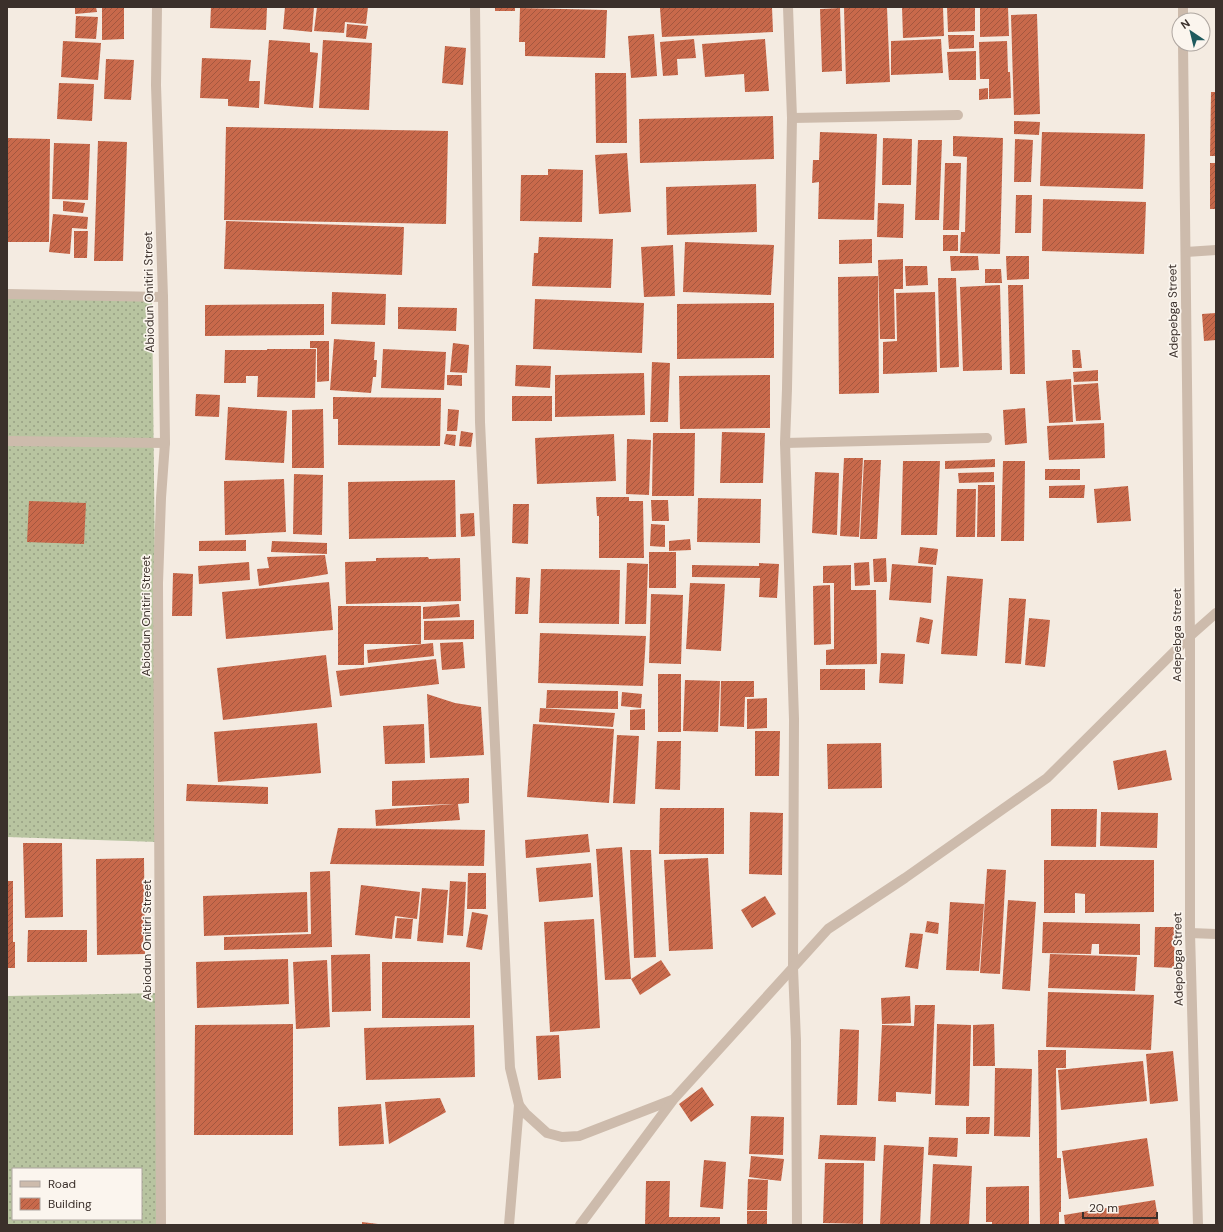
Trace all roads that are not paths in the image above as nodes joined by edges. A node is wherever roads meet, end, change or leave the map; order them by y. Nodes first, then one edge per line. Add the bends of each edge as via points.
1 (157, 7) edge
2 (475, 7) edge
3 (788, 7) edge
4 (1183, 52) edge
5 (958, 115) dead end
6 (792, 118) junction
7 (1216, 250) edge
8 (1186, 252) junction
9 (7, 294) edge
10 (162, 298) junction
11 (986, 438) dead end
12 (7, 441) edge
13 (165, 442) junction
14 (785, 443) junction
15 (1216, 613) edge
16 (1190, 636) junction
17 (1190, 933) junction
18 (1216, 934) edge
19 (793, 968) junction
20 (673, 1100) junction
21 (519, 1105) junction
22 (161, 1225) edge
23 (509, 1225) edge
24 (580, 1225) edge
25 (797, 1225) edge
26 (1198, 1225) edge

1 - 10 street, Abiodun Onitiri Street via 156,85
2 - 21 street via 480,422 510,1068
3 - 6 street
4 - 8 street, Adepebga Street
5 - 6 street
6 - 14 street
7 - 8 street
8 - 16 street, Adepebga Street
9 - 10 street
10 - 13 street, Abiodun Onitiri Street
11 - 14 street
12 - 13 street
13 - 22 street, Abiodun Onitiri Street via 158,583
14 - 19 street via 794,719
15 - 16 street
16 - 17 street, Adepebga Street
16 - 19 street via 1048,778 828,929
17 - 18 street
17 - 26 street, Adepebga Street
19 - 20 street
19 - 25 street
20 - 21 street via 579,1136 562,1137 547,1133
20 - 24 street
21 - 23 street

